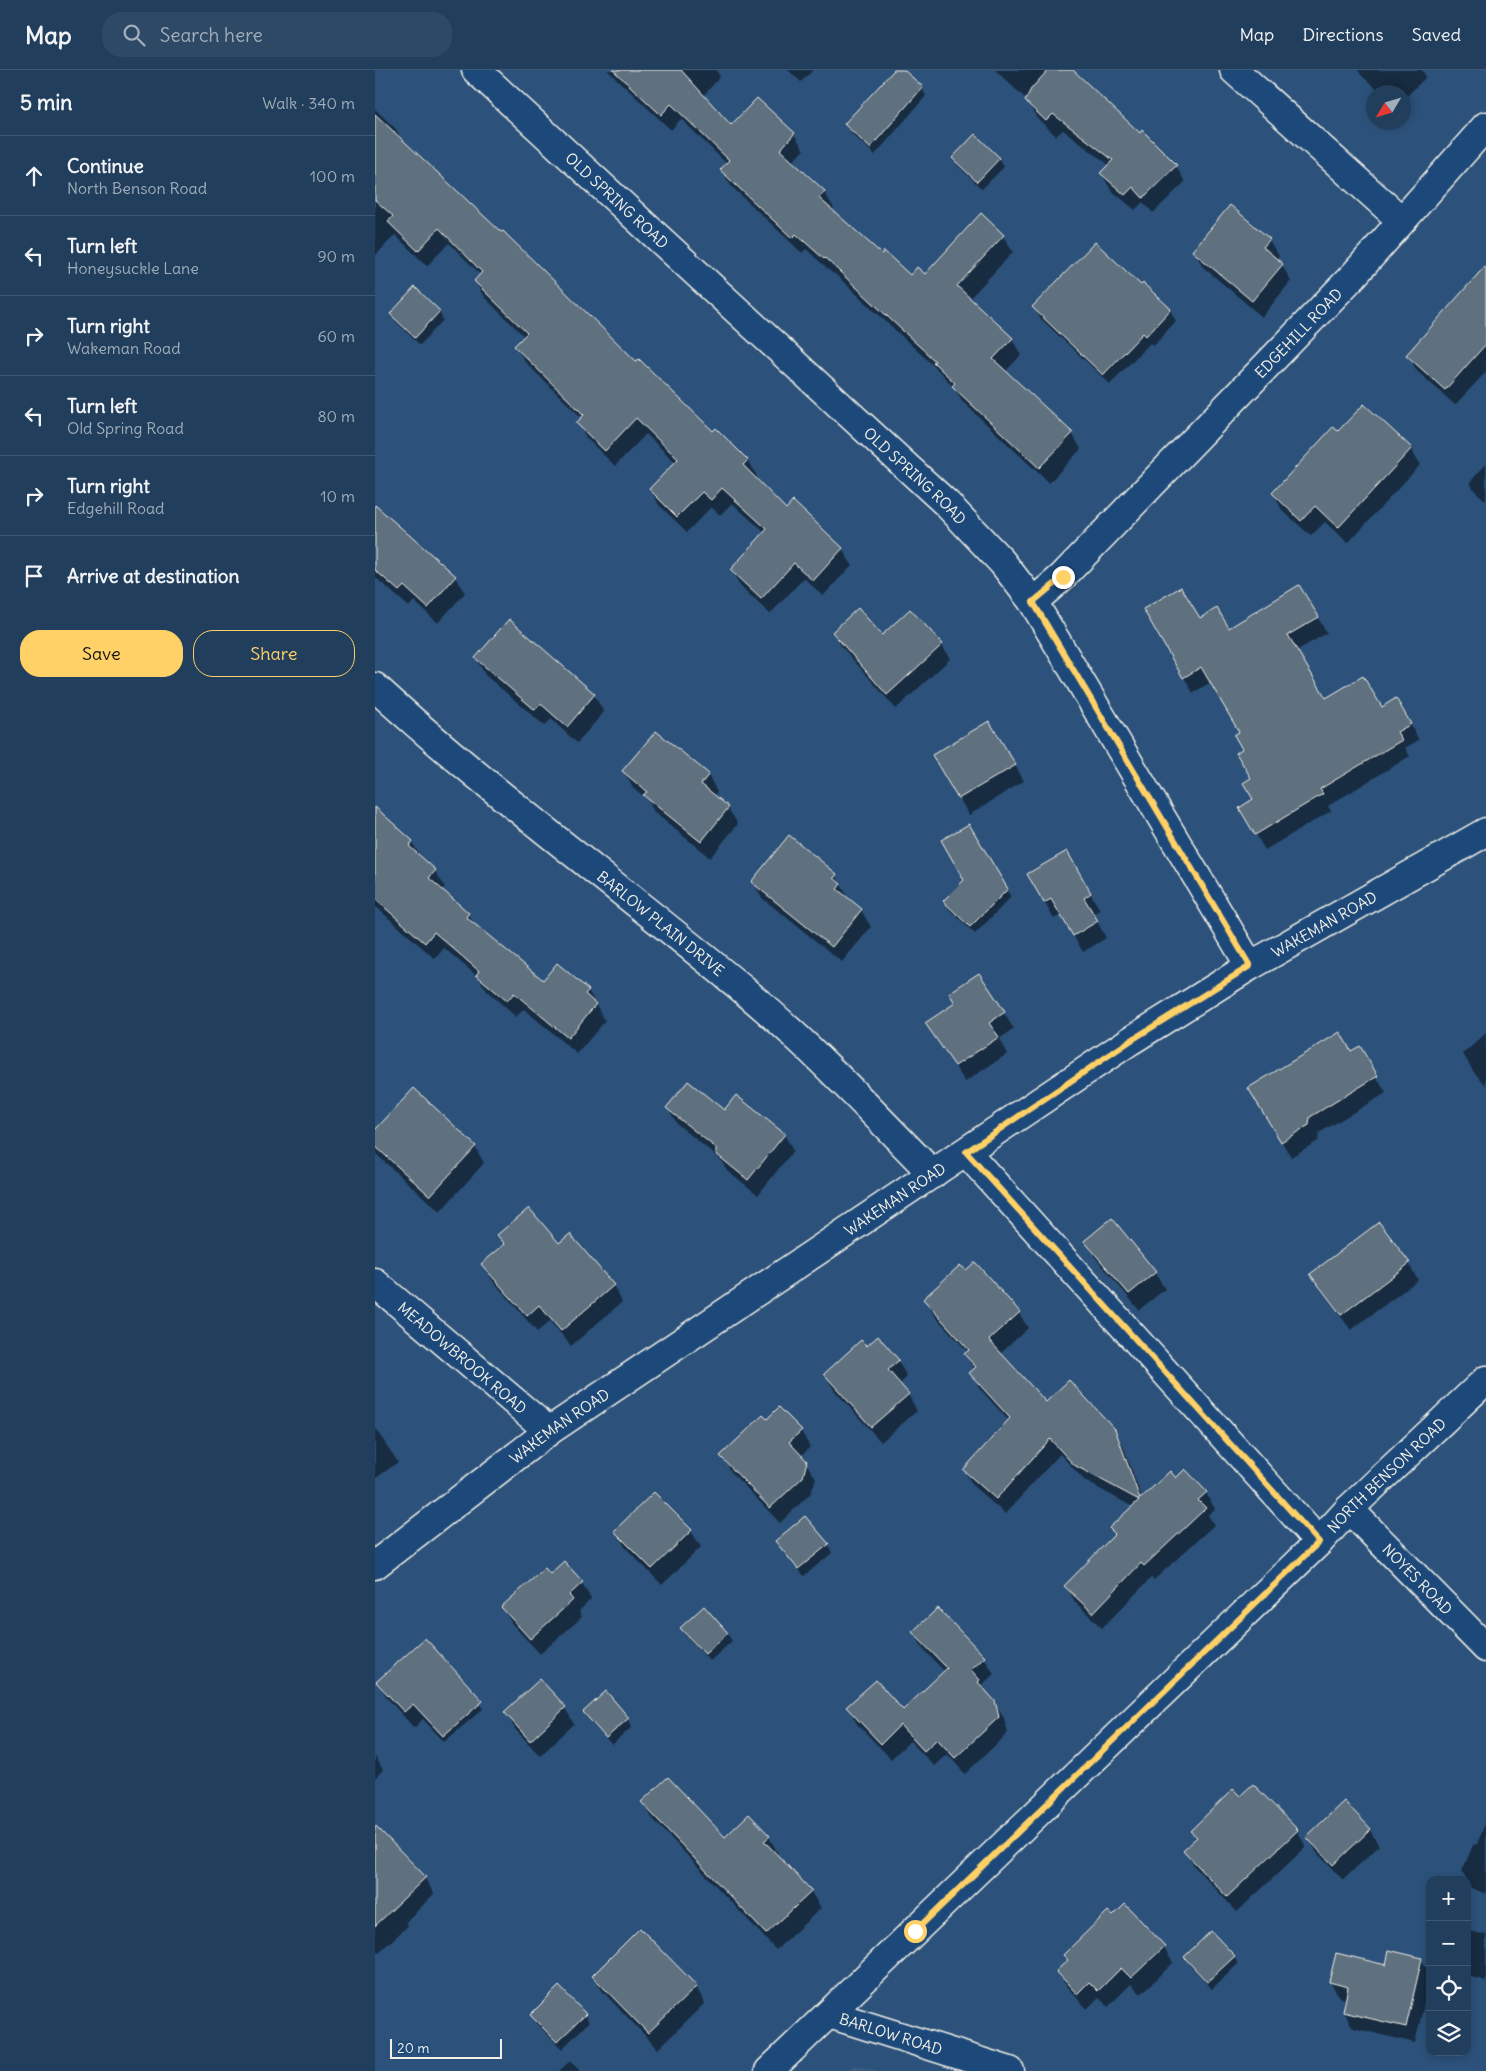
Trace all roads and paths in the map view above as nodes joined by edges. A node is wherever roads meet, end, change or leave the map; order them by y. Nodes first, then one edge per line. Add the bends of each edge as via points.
1 (476, 70) edge
2 (1234, 70) edge
3 (1486, 126) edge
4 (1401, 220) junction
5 (1033, 602) junction
6 (375, 687) edge
7 (1486, 832) edge
8 (1250, 966) junction
9 (966, 1152) junction
10 (933, 1174) junction
11 (375, 1283) edge
12 (1486, 1380) edge
13 (549, 1431) junction
14 (1349, 1509) junction
15 (1319, 1542) junction
16 (375, 1565) edge
17 (1486, 1648) edge
18 (829, 2014) junction
19 (769, 2071) edge
20 (1009, 2071) edge

1 - 5 street, OLD SPRING ROAD via 947,504 1002,562
2 - 4 street
3 - 4 street, EDGEHILL ROAD
4 - 5 street, EDGEHILL ROAD via 1354,275 1063,577
5 - 8 street, OLD SPRING ROAD
6 - 10 street, BARLOW PLAIN DRIVE via 429,736 746,992 808,1047
7 - 8 street, WAKEMAN ROAD
8 - 9 street, WAKEMAN ROAD via 1130,1041
9 - 10 street, WAKEMAN ROAD
9 - 15 street
10 - 13 street, WAKEMAN ROAD
11 - 13 street, MEADOWBROOK ROAD
12 - 14 street, NORTH BENSON ROAD
13 - 16 street, WAKEMAN ROAD
14 - 15 street, NORTH BENSON ROAD
14 - 17 street, NOYES ROAD
15 - 18 street, NORTH BENSON ROAD
18 - 19 street, NORTH BENSON ROAD
18 - 20 street, BARLOW ROAD

